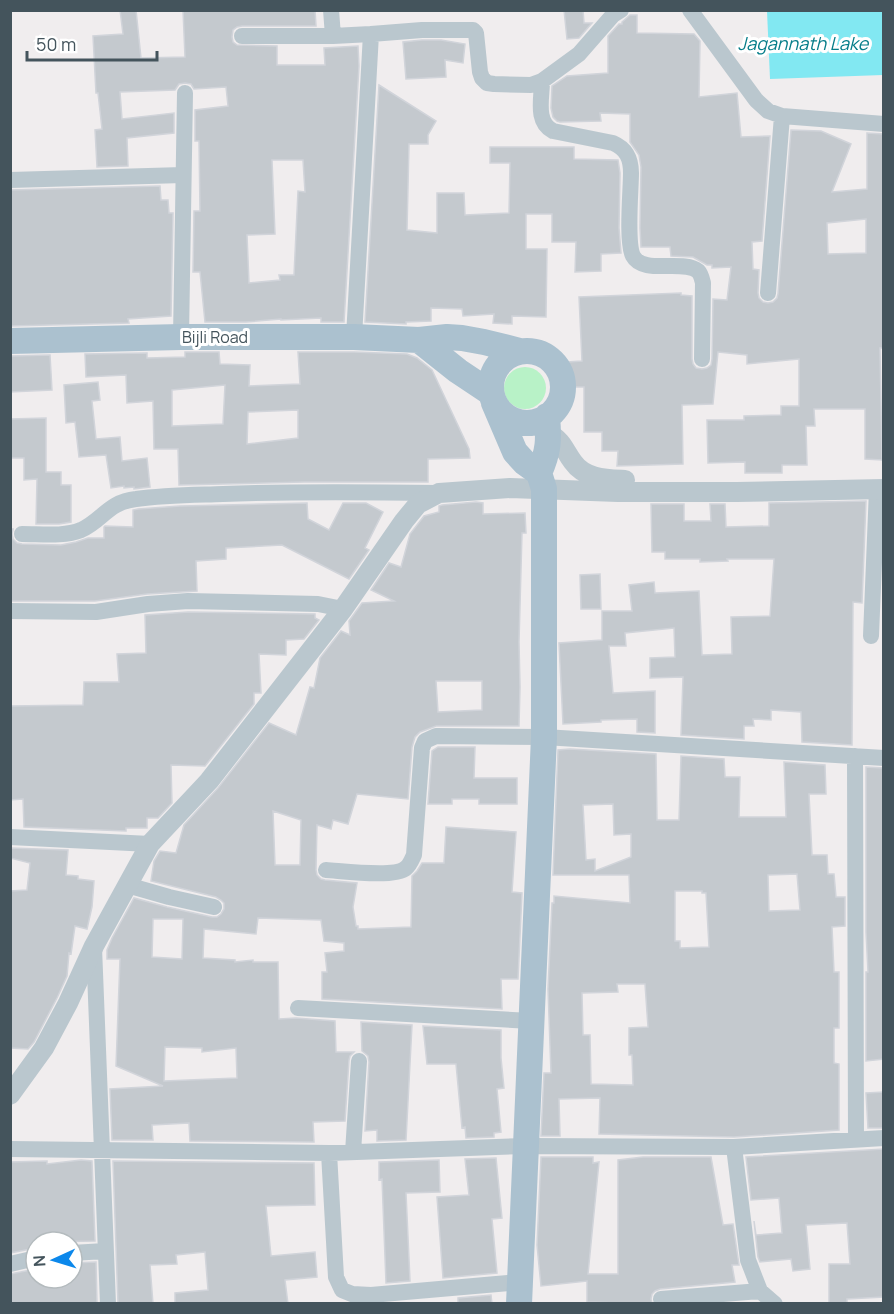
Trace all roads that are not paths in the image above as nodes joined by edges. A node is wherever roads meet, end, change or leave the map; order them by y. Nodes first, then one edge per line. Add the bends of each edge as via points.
1 (331, 10) edge
2 (621, 10) edge
3 (690, 10) edge
4 (371, 34) junction
5 (242, 36) dead end
6 (333, 36) junction
7 (542, 81) junction
8 (185, 93) dead end
9 (782, 116) junction
10 (884, 124) edge
11 (183, 175) junction
12 (10, 180) edge
13 (768, 293) dead end
14 (354, 336) junction
15 (181, 337) junction
16 (419, 340) junction
17 (10, 342) edge
18 (520, 351) junction
19 (702, 359) dead end
20 (493, 398) junction
21 (548, 425) junction
22 (542, 481) junction
23 (881, 485) edge
24 (439, 493) junction
25 (22, 534) dead end
26 (343, 609) junction
27 (10, 611) edge
28 (871, 636) dead end
29 (544, 736) junction
30 (855, 756) junction
31 (884, 758) edge
32 (10, 837) edge
33 (150, 844) junction
34 (326, 870) dead end
35 (128, 885) junction
36 (214, 907) dead end
37 (94, 946) junction
38 (298, 1008) dead end
39 (531, 1022) junction
40 (359, 1061) dead end
41 (10, 1095) edge
42 (884, 1138) edge
43 (856, 1140) junction
44 (525, 1146) junction
45 (734, 1147) junction
46 (10, 1149) edge
47 (101, 1149) junction
48 (353, 1152) junction
49 (329, 1153) junction
50 (105, 1251) junction
51 (84, 1252) edge
52 (760, 1291) junction
53 (519, 1293) edge
54 (662, 1299) dead end
55 (108, 1304) edge
56 (775, 1304) edge

1 - 6 street
2 - 7 street via 579,54
3 - 9 street via 756,100 768,111
4 - 6 street
4 - 7 street via 473,30 480,72 487,83 531,85
4 - 14 street
5 - 6 street
7 - 19 street via 541,117 547,128 613,143 627,153 631,162 630,246 634,259 644,265 699,272 703,283
8 - 11 street
9 - 10 street
9 - 13 street
11 - 12 street
11 - 15 street
14 - 15 main road, Bijli Road
14 - 16 main road, Bijli Road
15 - 17 main road, Bijli Road
16 - 18 main road, Bijli Road via 462,338
16 - 20 main road
18 - 20 main road via 498,365 492,377
18 - 21 main road via 545,356 561,377 559,403
20 - 21 main road via 502,414 514,421 540,421
20 - 22 main road via 515,452
21 - 22 main road
21 - 23 street via 579,470 608,479 777,479
22 - 23 street via 618,492
22 - 24 street via 510,488
22 - 29 main road
23 - 28 street
24 - 25 street via 290,491 134,499 119,503 90,525 68,534
24 - 26 street via 411,512
26 - 27 street via 318,604 188,601 96,612
26 - 33 street via 209,781
29 - 30 street
29 - 34 street via 436,736 425,741 410,864 389,873
29 - 39 main road
30 - 31 street
30 - 43 street
32 - 33 street
33 - 35 street
35 - 36 street
35 - 37 street
37 - 41 street via 44,1048
37 - 47 street
38 - 39 street
39 - 44 main road
40 - 48 street
42 - 43 street
43 - 45 street
44 - 45 street
44 - 48 street
44 - 53 main road
45 - 52 street via 748,1260
46 - 47 street
47 - 49 street
47 - 50 street
48 - 49 street
49 - 53 street via 336,1277 342,1290 371,1295
50 - 51 street
50 - 55 street
52 - 54 street
52 - 56 street

